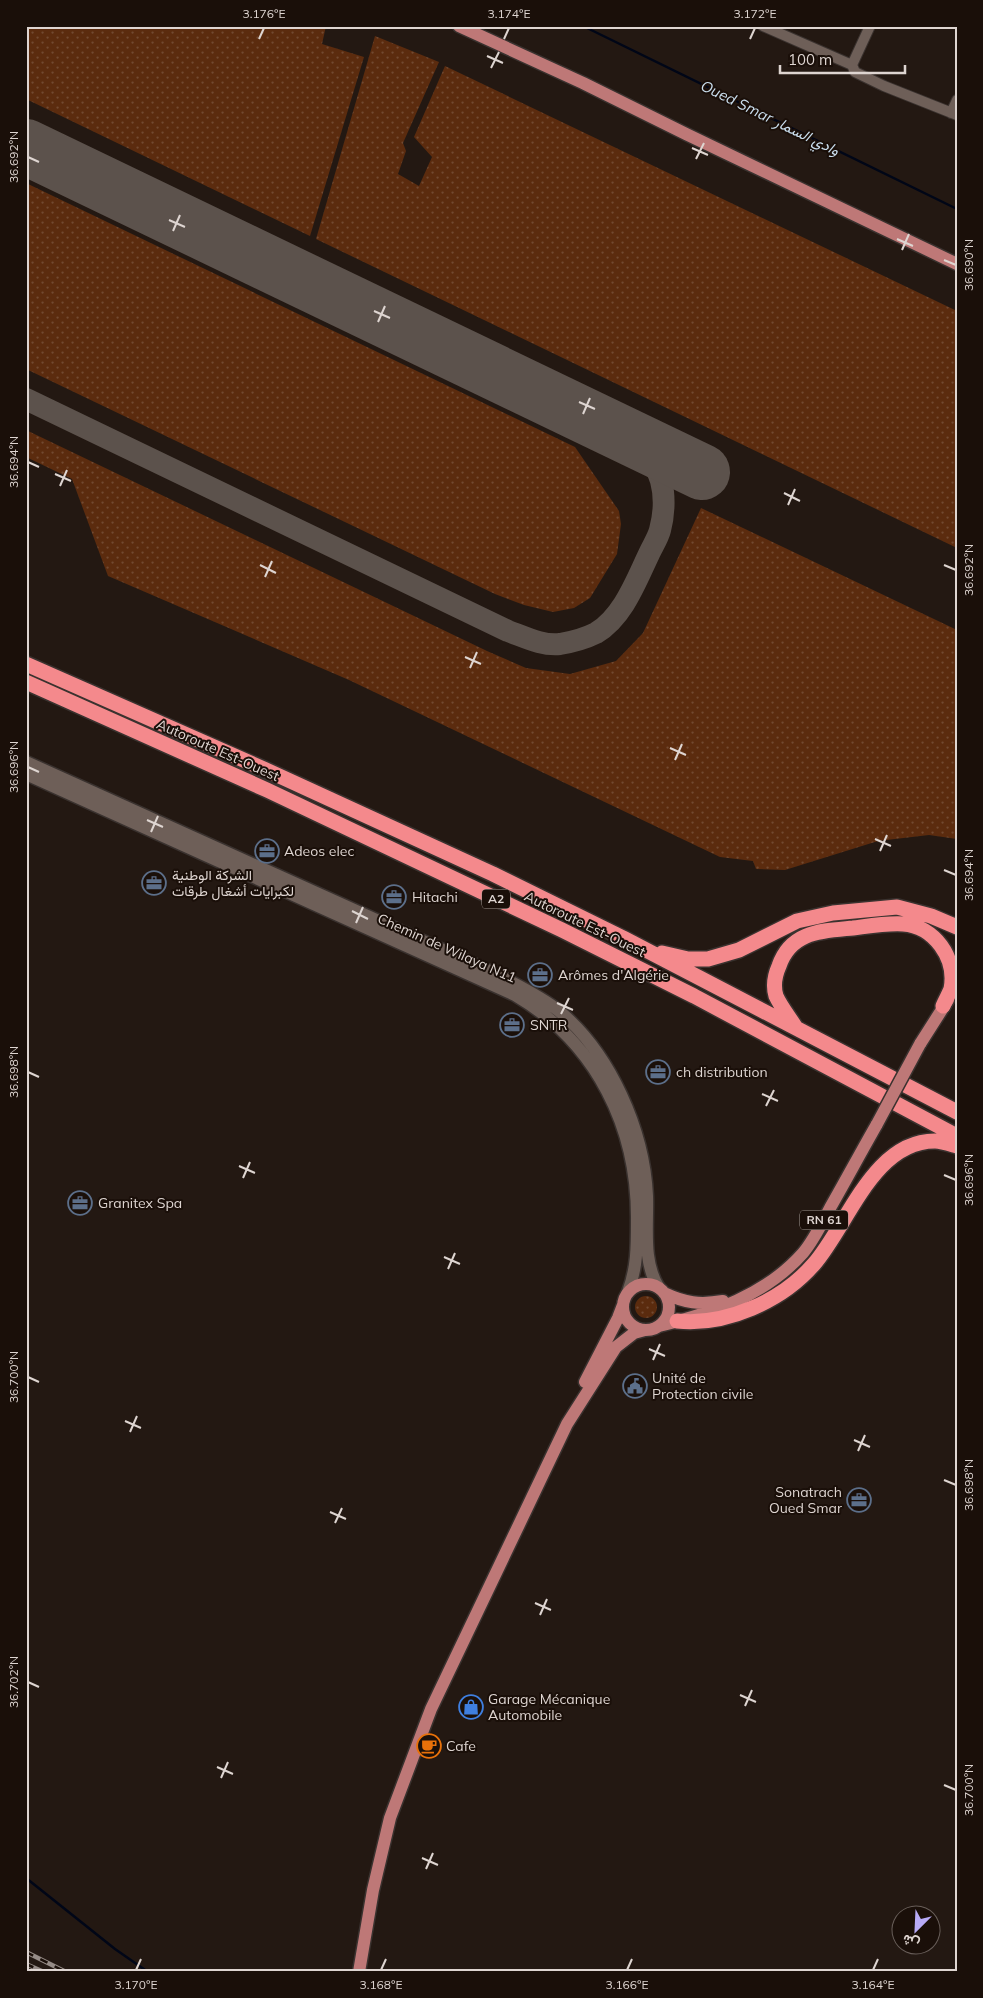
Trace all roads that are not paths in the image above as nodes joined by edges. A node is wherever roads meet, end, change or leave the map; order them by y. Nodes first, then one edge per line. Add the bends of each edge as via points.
1 (460, 26) edge
2 (762, 26) edge
3 (870, 26) edge
4 (852, 66) junction
5 (957, 100) edge
6 (954, 114) edge
7 (957, 264) edge
8 (26, 664) edge
9 (26, 682) edge
10 (26, 762) edge
11 (26, 774) edge
12 (957, 928) edge
13 (623, 938) junction
14 (957, 989) edge
15 (943, 1006) junction
16 (797, 1029) junction
17 (919, 1092) junction
18 (957, 1102) edge
19 (957, 1112) edge
20 (957, 1136) edge
21 (957, 1146) edge
22 (662, 1291) junction
23 (628, 1292) junction
24 (747, 1296) junction
25 (623, 1305) junction
26 (678, 1321) junction
27 (659, 1326) junction
28 (645, 1330) junction
29 (567, 1424) junction
30 (359, 1972) edge

1 - 7 main road
2 - 4 street
3 - 4 street
4 - 6 street via 855,72
5 - 6 street
8 - 13 highway, Autoroute Est-Ouest / A2 via 476,866
9 - 20 highway, Autoroute Est-Ouest / A2 via 267,790 562,930 703,1000
10 - 22 main road via 496,974 558,1010 573,1024 608,1071 624,1100 635,1130 645,1178 650,1271
11 - 23 main road, Chemin de Wilaya N11 via 515,995 554,1021 566,1032 599,1078 630,1148 637,1196 637,1258
12 - 13 highway via 897,907 833,913 797,920 739,950 708,959 688,959
13 - 16 highway, Autoroute Est-Ouest / A2
14 - 15 main road, RN 61
15 - 16 highway via 950,989 951,969 945,951 920,928 904,924 819,931 799,938 781,958 775,977 776,995
15 - 24 main road, RN 61, bridge via 804,1252 788,1268
16 - 17 highway, Autoroute Est-Ouest / A2
17 - 18 highway
17 - 19 highway, Autoroute Est-Ouest / A2
21 - 26 highway via 935,1140 913,1145 892,1156 875,1173 814,1264 794,1284 753,1307 726,1317
22 - 23 main road via 646,1284
22 - 24 main road, RN 61 via 681,1301 696,1304
22 - 27 main road via 669,1307
23 - 25 main road
24 - 26 main road, RN 61
25 - 28 main road via 623,1312 631,1325
25 - 29 main road
26 - 27 main road, RN 61
27 - 28 main road
28 - 29 main road via 634,1333 616,1347
29 - 30 main road via 425,1723 387,1827

